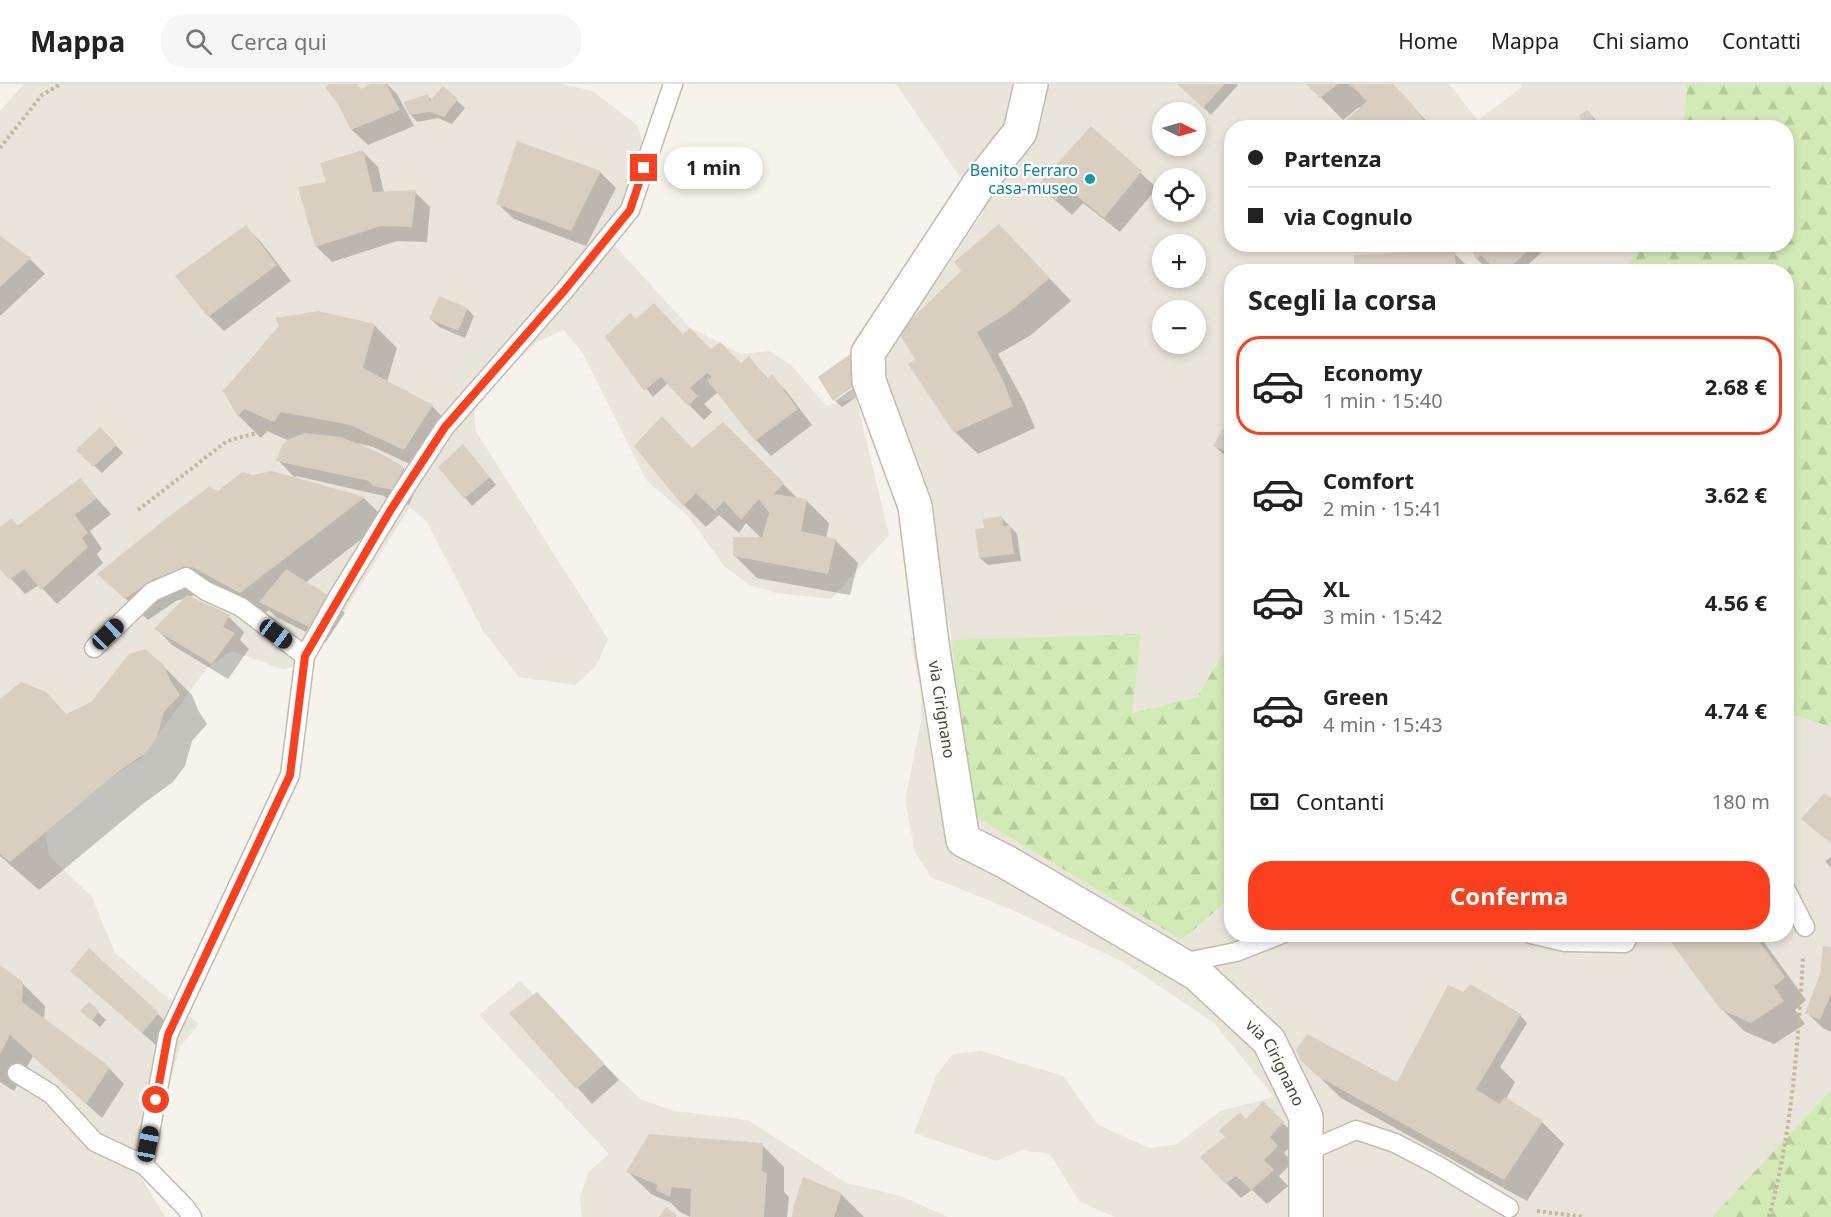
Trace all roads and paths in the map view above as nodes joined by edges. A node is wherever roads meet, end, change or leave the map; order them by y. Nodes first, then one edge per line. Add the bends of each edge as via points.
1 (60, 84) edge
2 (673, 84) edge
3 (1030, 84) edge
4 (0, 148) edge
5 (420, 465) junction
6 (138, 510) dead end
7 (94, 648) dead end
8 (305, 656) junction
9 (1794, 906) edge
10 (1805, 927) joint
11 (1262, 942) edge
12 (1565, 942) edge
13 (1626, 942) edge
14 (1180, 964) junction
15 (17, 1073) dead end
16 (1306, 1152) junction
17 (144, 1165) junction
18 (1509, 1208) joint
19 (192, 1217) edge
20 (1306, 1217) edge
21 (1584, 1217) edge
22 (1769, 1217) edge

1 - 4 path via 42,95
2 - 5 lane via 630,210 445,427
3 - 14 street, via Cirignano via 1020,132 979,184 868,353 869,381 915,506 963,840
5 - 6 path via 342,431 306,423 227,441
5 - 8 lane
7 - 8 lane via 152,592 186,577 241,608
8 - 17 lane via 290,775 168,1035
9 - 10 lane
10 - 22 path via 1797,1055 1780,1177
11 - 14 lane
12 - 13 lane
14 - 16 street, via Cirignano via 1197,974 1269,1041 1306,1117
15 - 17 lane via 51,1094 95,1142
16 - 18 lane via 1356,1130 1395,1143
16 - 20 street, via Cirignano
17 - 19 lane
18 - 21 path

